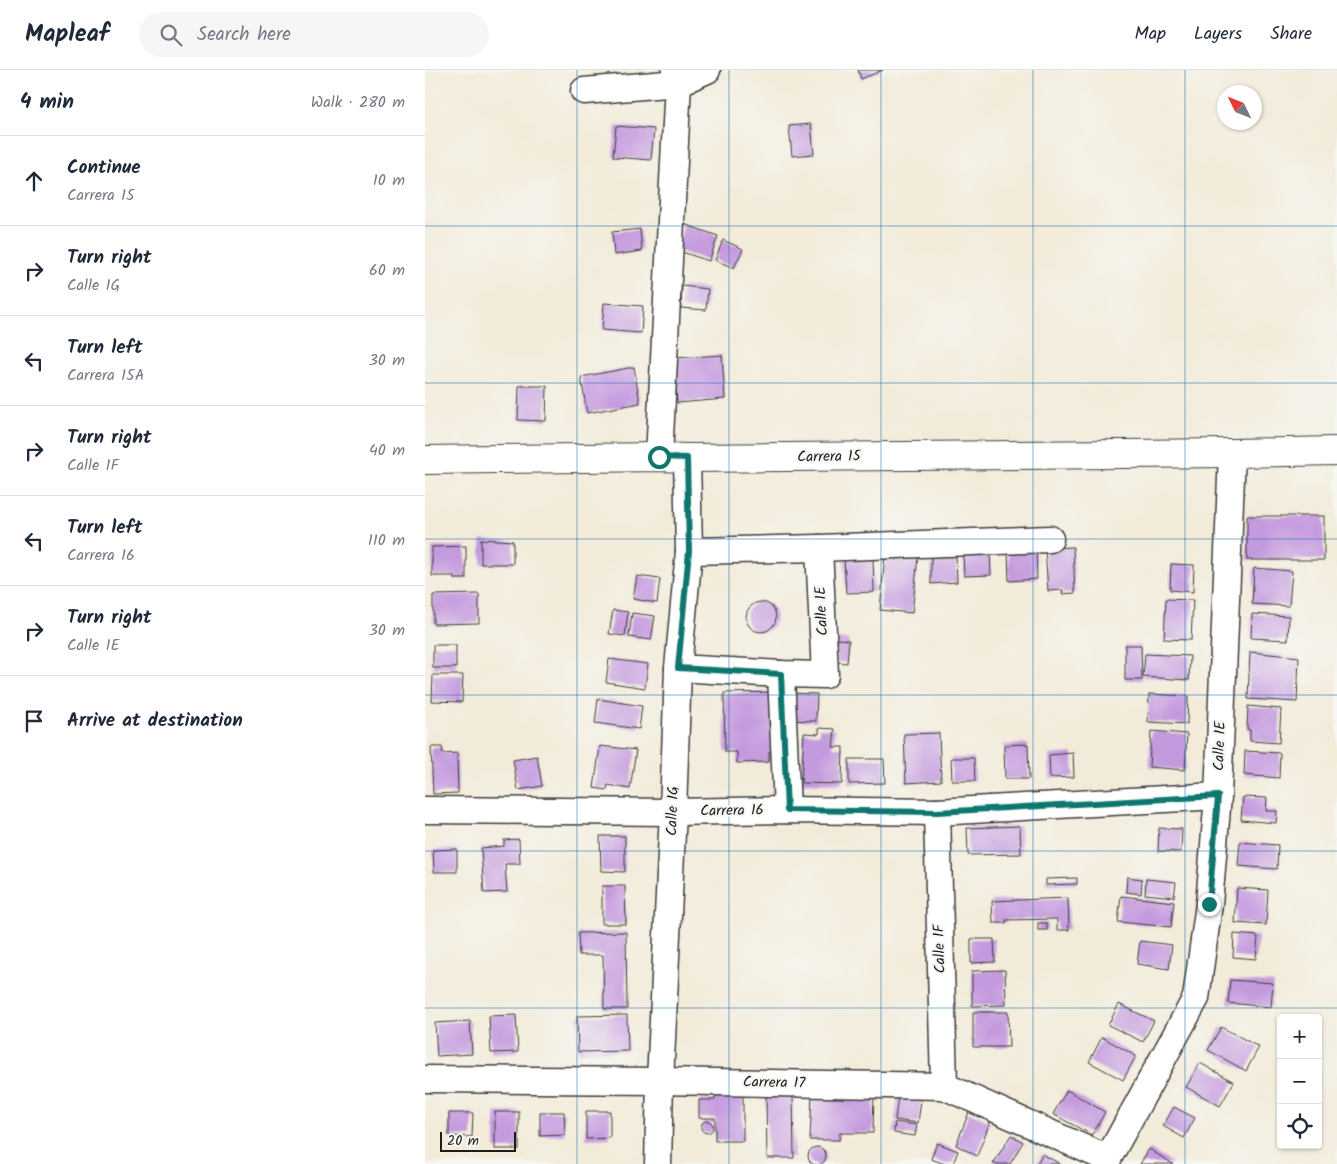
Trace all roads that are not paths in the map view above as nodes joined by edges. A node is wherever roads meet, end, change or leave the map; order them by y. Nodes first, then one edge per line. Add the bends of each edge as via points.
1 (707, 70) edge
2 (677, 77) edge
3 (584, 91) dead end
4 (1337, 451) edge
5 (1232, 453) junction
6 (659, 457) junction
7 (687, 458) junction
8 (425, 460) edge
9 (1050, 539) dead end
10 (819, 548) junction
11 (689, 551) junction
12 (678, 668) junction
13 (781, 674) junction
14 (1218, 796) junction
15 (425, 810) edge
16 (787, 810) junction
17 (673, 812) junction
18 (937, 812) junction
19 (425, 1079) edge
20 (660, 1081) junction
21 (944, 1086) junction
22 (1106, 1162) edge
23 (658, 1164) edge

1 - 2 street
2 - 3 street
2 - 6 street
4 - 5 street, Carrera 15
5 - 7 street, Carrera 15
5 - 14 street, Calle 1E
6 - 7 street, Carrera 15
6 - 8 street, Carrera 15
7 - 11 street, Calle 1G
9 - 10 street
10 - 11 street
10 - 13 street, Calle 1E via 825,675
11 - 12 street, Calle 1G
12 - 13 street
12 - 17 street, Calle 1G
13 - 16 street
14 - 18 street, Carrera 16
14 - 22 street, Calle 1E via 1209,904 1196,998
15 - 17 street, Carrera 16
16 - 17 street, Carrera 16
16 - 18 street, Carrera 16
17 - 20 street, Calle 1G
18 - 21 street, Calle 1F
19 - 20 street, Carrera 17
20 - 21 street, Carrera 17
20 - 23 street, Calle 1G
21 - 22 street, Carrera 17

